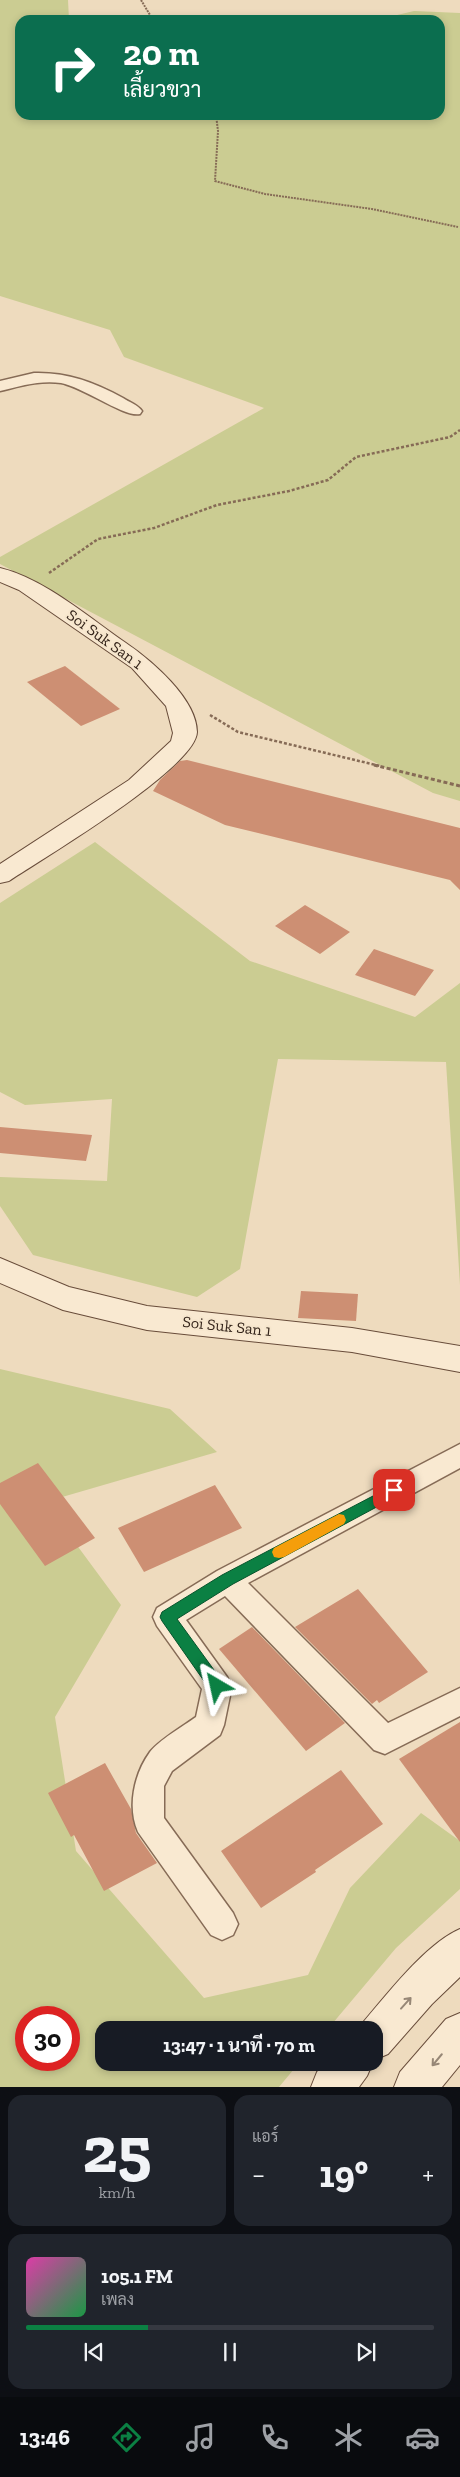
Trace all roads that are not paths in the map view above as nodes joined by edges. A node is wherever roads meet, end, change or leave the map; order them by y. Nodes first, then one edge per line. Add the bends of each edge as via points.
1 (0, 386) edge
2 (134, 412) dead end
3 (0, 574) edge
4 (0, 876) edge
5 (0, 1270) edge
6 (460, 1360) edge
7 (460, 1455) edge
8 (228, 1580) junction
9 (460, 1701) edge
10 (222, 1924) dead end
11 (460, 1949) edge
12 (383, 2030) edge
13 (460, 2034) edge
14 (345, 2071) edge
15 (332, 2087) edge
16 (415, 2087) edge

1 - 2 street via 34,378 66,378 89,386
3 - 4 street, Soi Suk San 1 via 27,585 140,663 177,704 185,733 182,743 138,785
5 - 6 street, Soi Suk San 1 via 63,1298 147,1318 352,1340
7 - 8 street
8 - 9 street via 385,1740
8 - 10 street via 167,1617 217,1686 209,1725 161,1761 149,1785 149,1822
12 -> 11 street
13 -> 16 street
14 - 15 street

